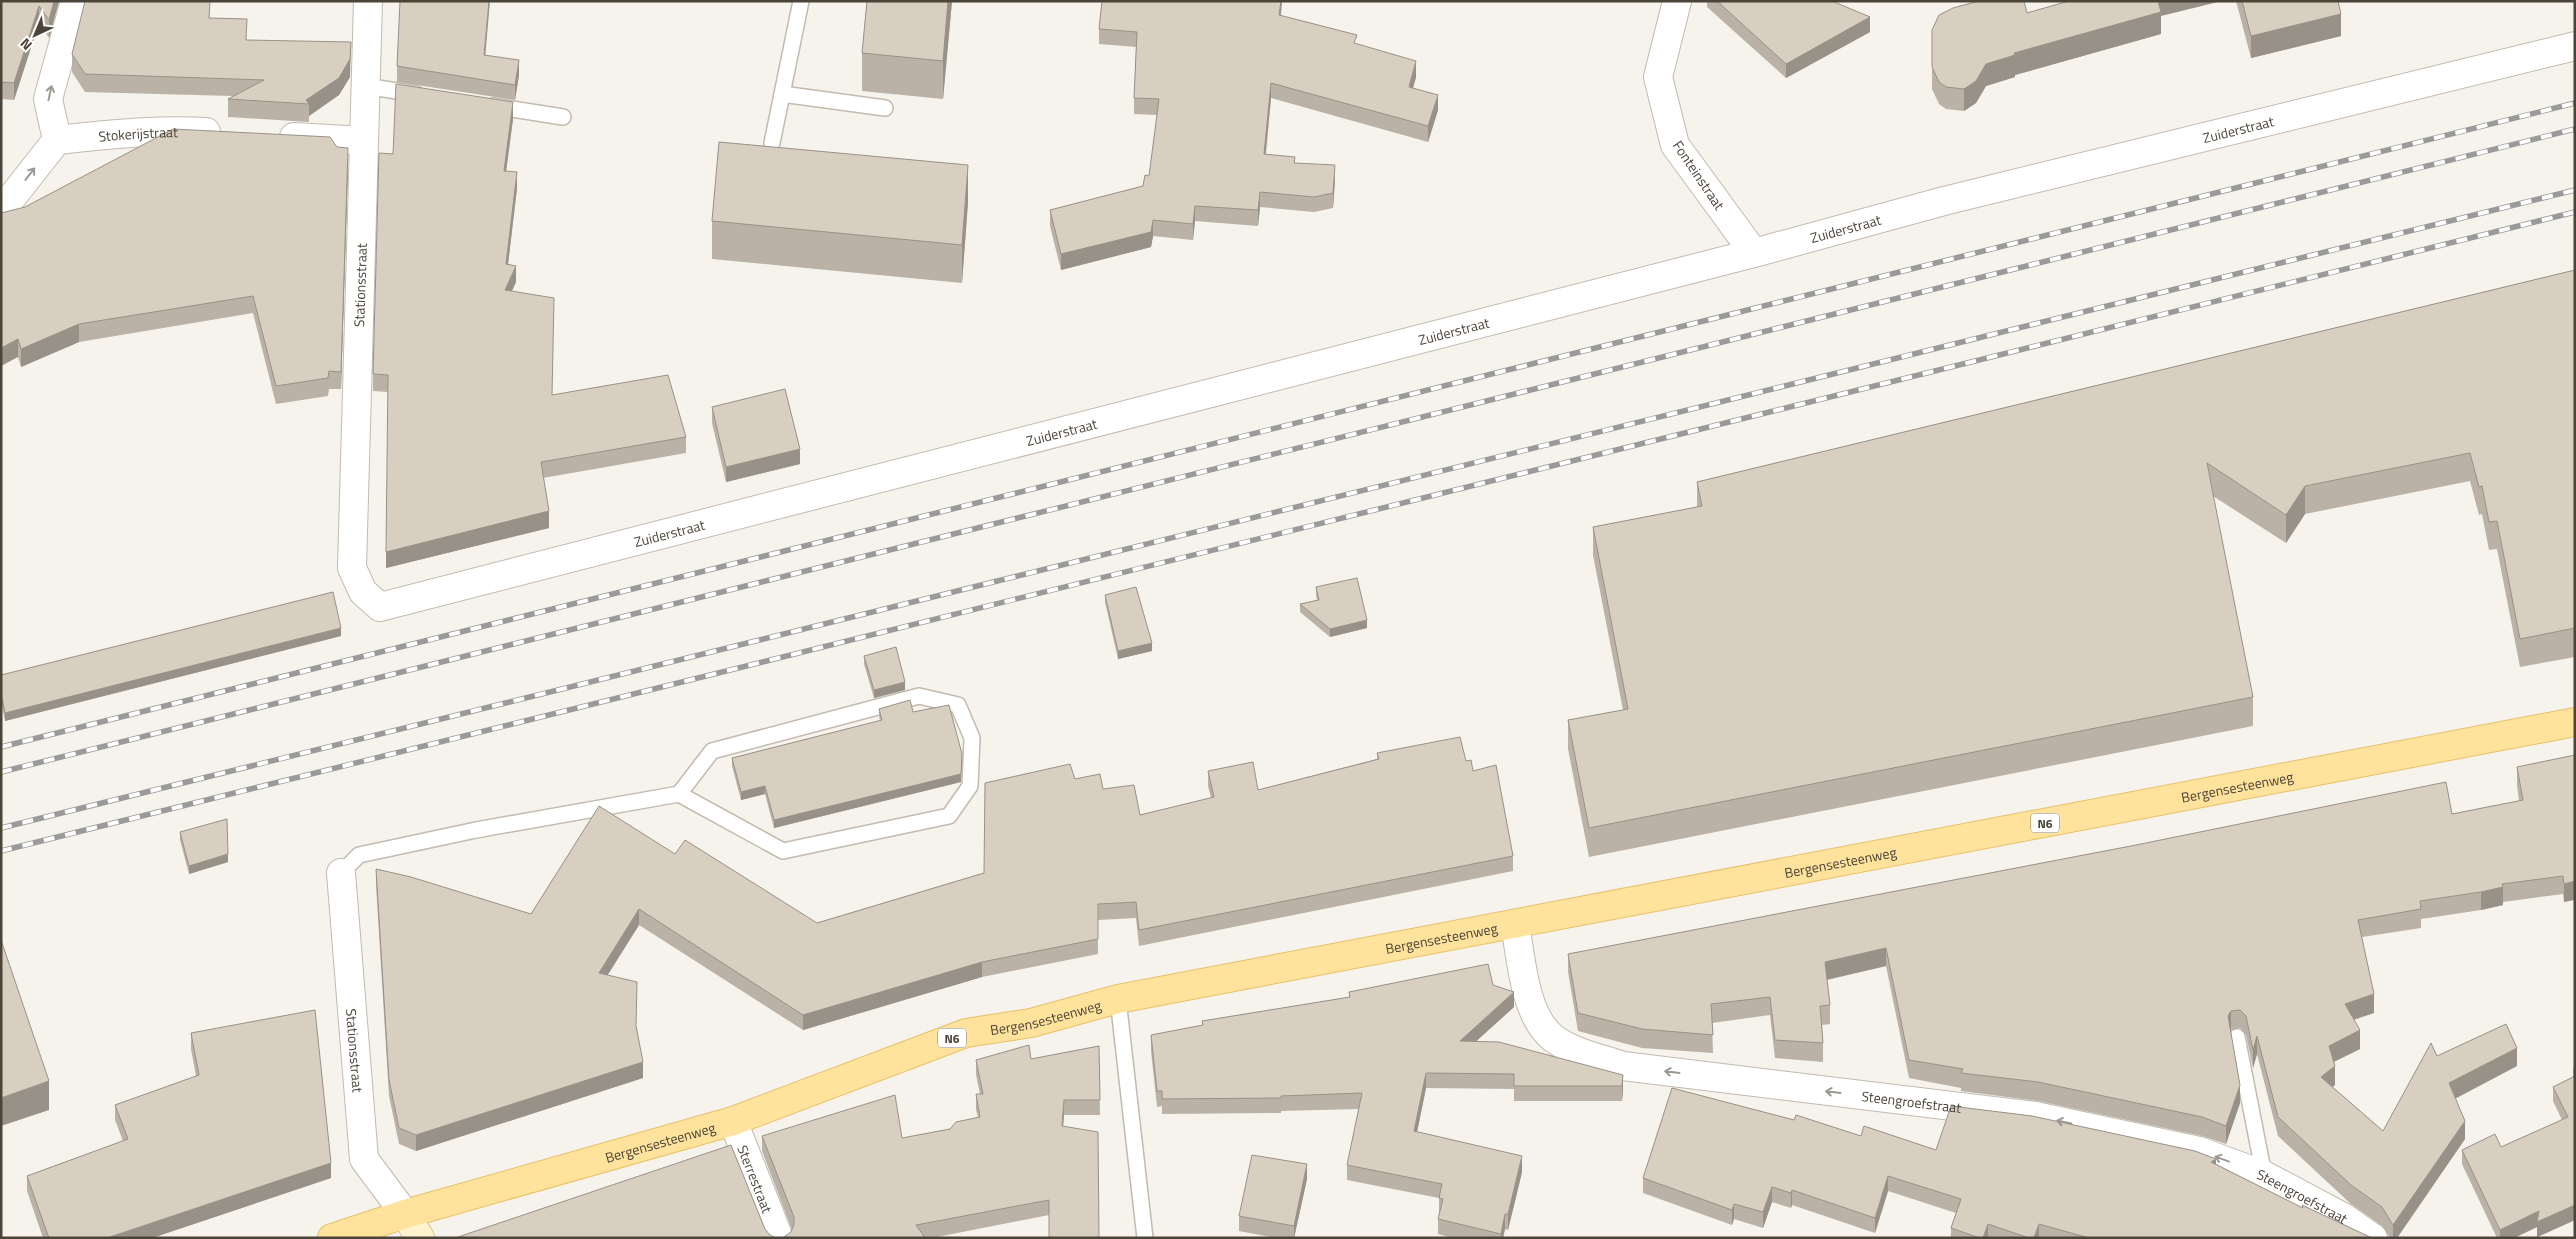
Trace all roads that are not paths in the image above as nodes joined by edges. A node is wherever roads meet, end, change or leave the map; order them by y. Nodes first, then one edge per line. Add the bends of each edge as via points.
1 (75, 1) edge
2 (368, 1) edge
3 (801, 1) edge
4 (1677, 1) edge
5 (2575, 46) edge
6 (365, 86) junction
7 (782, 94) junction
8 (431, 96) edge
9 (478, 104) edge
10 (885, 108) dead end
11 (563, 118) dead end
12 (234, 133) edge
13 (264, 135) edge
14 (57, 140) junction
15 (364, 141) junction
16 (772, 143) dead end
17 (1, 205) edge
18 (1754, 254) junction
19 (352, 568) joint
20 (2575, 722) edge
21 (679, 794) junction
22 (341, 873) joint
23 (1515, 924) junction
24 (1118, 1000) junction
25 (2237, 1037) dead end
26 (733, 1121) junction
27 (2264, 1175) junction
28 (405, 1214) junction
29 (332, 1238) edge
30 (420, 1238) edge
31 (779, 1238) edge
32 (1145, 1238) edge
33 (2373, 1238) edge

14 -> 1 street via 48,100
2 - 6 street, Stationsstraat
3 - 7 lane
4 - 18 street, Fonteinstraat via 1658,77 1675,145
5 - 18 street, Zuiderstraat via 1944,201
6 - 8 lane
6 - 15 street, Stationsstraat
7 - 10 lane
7 - 16 lane
9 - 11 lane
12 - 14 street, Stokerijstraat via 185,130
13 - 15 street
17 -> 14 street via 9,201
15 - 19 street, Stationsstraat
18 - 19 street, Zuiderstraat via 380,607 363,592
20 - 23 main road, Bergensesteenweg / N6
21 - 21 lane via 712,751 919,696 958,705 972,738 970,786 949,816 783,851
21 - 22 lane via 476,830 359,855
22 - 28 street, Stationsstraat via 364,1159
23 - 24 main road, Bergensesteenweg / N6
27 -> 23 street, Steengroefstraat via 2199,1151 2035,1116 1623,1066 1574,1050 1552,1037 1540,1024 1532,1007
24 - 26 main road, Bergensesteenweg / N6 via 1031,1023 966,1032
24 - 32 lane
25 - 27 lane
26 - 28 main road, Bergensesteenweg / N6
26 - 31 street, Sterrestraat
27 - 33 street, Steengroefstraat via 2343,1217
28 - 29 main road, Bergensesteenweg / N6
28 - 30 street

